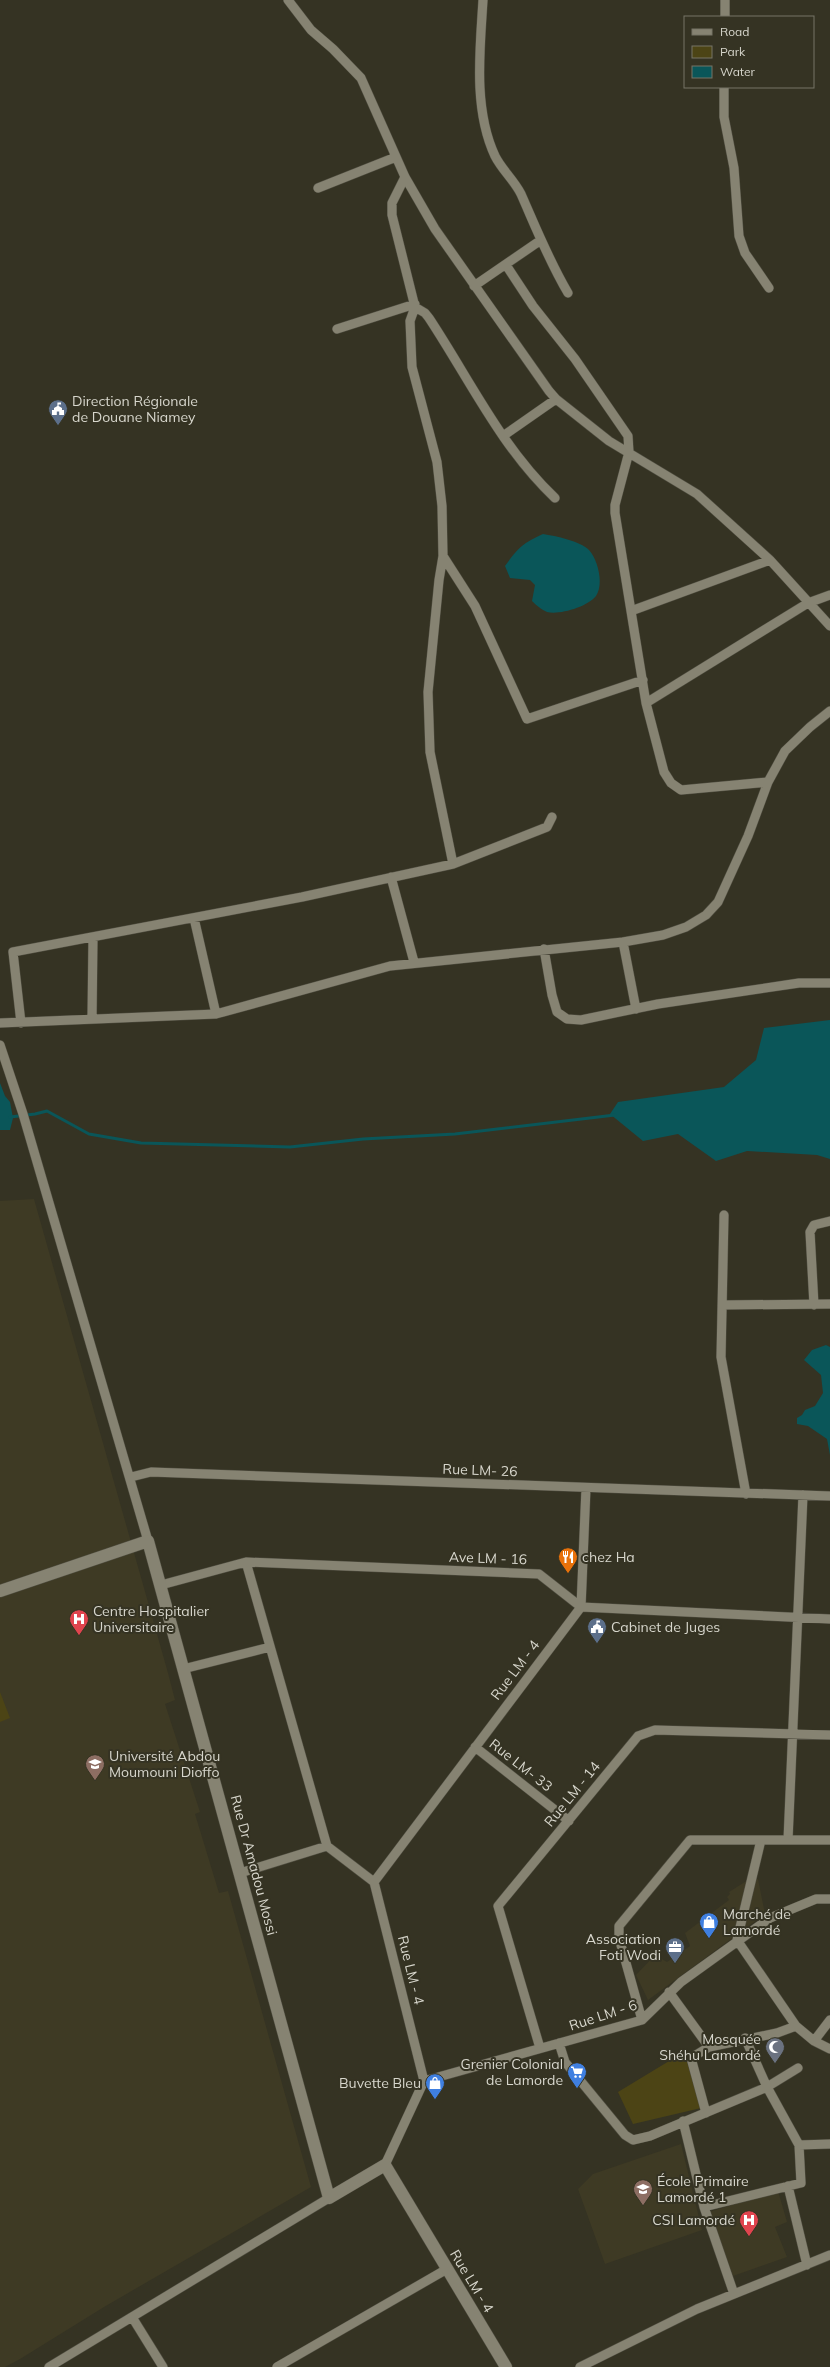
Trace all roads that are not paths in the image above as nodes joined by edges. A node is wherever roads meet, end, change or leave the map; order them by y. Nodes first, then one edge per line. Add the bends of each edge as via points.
1 (288, 0) edge
2 (483, 0) edge
3 (725, 0) edge
4 (725, 16) edge
5 (724, 88) edge
6 (396, 157) junction
7 (405, 177) junction
8 (318, 188) dead end
9 (541, 240) junction
10 (506, 265) junction
11 (474, 286) junction
12 (769, 288) dead end
13 (568, 293) dead end
14 (415, 306) junction
15 (337, 329) dead end
16 (556, 399) junction
17 (502, 436) junction
18 (629, 452) junction
19 (555, 498) dead end
20 (443, 556) junction
21 (770, 560) junction
22 (830, 595) edge
23 (808, 603) junction
24 (631, 611) junction
25 (830, 626) edge
26 (643, 680) junction
27 (646, 703) junction
28 (830, 711) edge
29 (768, 782) junction
30 (552, 817) dead end
31 (453, 864) junction
32 (391, 877) junction
33 (194, 918) junction
34 (93, 938) junction
35 (623, 942) junction
36 (544, 949) junction
37 (414, 962) junction
38 (830, 983) edge
39 (636, 1009) junction
40 (216, 1014) junction
41 (92, 1019) junction
42 (21, 1023) junction
43 (0, 1024) edge
44 (0, 1045) edge
45 (724, 1215) dead end
46 (830, 1220) edge
47 (830, 1304) edge
48 (722, 1305) junction
49 (814, 1305) junction
50 (131, 1477) junction
51 (586, 1488) junction
52 (746, 1494) junction
53 (803, 1495) junction
54 (830, 1496) edge
55 (148, 1541) junction
56 (246, 1562) junction
57 (161, 1585) junction
58 (0, 1591) edge
59 (582, 1607) junction
60 (796, 1617) junction
61 (830, 1618) edge
62 (270, 1647) junction
63 (183, 1669) junction
64 (792, 1734) junction
65 (830, 1735) edge
66 (475, 1747) junction
67 (568, 1821) junction
68 (761, 1840) junction
69 (788, 1840) junction
70 (830, 1840) edge
71 (327, 1846) junction
72 (240, 1873) junction
73 (374, 1882) junction
74 (830, 1899) edge
75 (737, 1940) junction
76 (669, 1992) junction
77 (642, 2020) junction
78 (830, 2020) edge
79 (796, 2026) junction
80 (745, 2038) junction
81 (814, 2041) junction
82 (559, 2043) junction
83 (709, 2046) junction
84 (540, 2048) junction
85 (830, 2049) edge
86 (798, 2068) dead end
87 (424, 2081) junction
88 (767, 2087) junction
89 (706, 2113) junction
90 (683, 2122) junction
91 (830, 2144) edge
92 (799, 2145) junction
93 (385, 2165) junction
94 (788, 2186) junction
95 (330, 2198) junction
96 (704, 2207) junction
97 (830, 2255) edge
98 (807, 2265) junction
99 (447, 2269) junction
100 (734, 2294) junction
101 (132, 2317) junction
102 (48, 2367) edge
103 (163, 2367) edge
104 (277, 2367) edge
105 (506, 2367) edge
106 (580, 2367) edge

1 - 6 street via 311,30 361,78
2 - 9 street via 479,68 484,118 495,156 519,192
3 - 4 street
5 - 12 street via 724,117 734,168 739,236 745,253
6 - 7 street
6 - 8 street
7 - 11 street via 435,229
7 - 14 street via 392,203 392,215
9 - 10 street
9 - 13 street
10 - 11 street
10 - 18 street via 628,436
11 - 16 street
14 - 15 street
14 - 17 street via 429,318
14 - 20 street via 410,321 412,362 441,488
16 - 17 street
16 - 18 street via 610,441
17 - 19 street via 525,467
18 - 21 street via 697,494
18 - 24 street via 614,509
20 - 26 street via 475,606 527,718
20 - 31 street via 428,692 430,752
21 - 23 street
21 - 24 street
22 - 23 street
23 - 25 street
23 - 27 street
24 - 26 street
26 - 27 street
27 - 29 street via 664,772 667,779 676,787 681,790
28 - 29 street via 785,751
29 - 35 street via 748,836 718,902 706,915 686,927 663,935
30 - 31 street via 547,827
31 - 32 street
32 - 33 street
32 - 37 street
33 - 34 street
33 - 40 street
34 - 41 street
34 - 42 street via 13,952
35 - 36 street
35 - 39 street
36 - 37 street
36 - 39 street via 552,995 557,1012 561,1016 581,1020
37 - 40 street via 390,966
38 - 39 street via 799,983
40 - 41 street
41 - 42 street
42 - 43 street
44 - 50 street
45 - 48 street
46 - 49 street via 814,1225 810,1232
47 - 49 street
48 - 49 street
48 - 52 street via 722,1370
50 - 51 street, Rue LM- 26 via 151,1472
50 - 55 street
51 - 52 street, Rue LM- 26
51 - 59 street
52 - 53 street, Rue LM- 26
53 - 54 street, Rue LM- 26
53 - 60 street
55 - 57 street, Rue Dr Amadou Mossi
55 - 58 street
56 - 57 street, Ave LM - 16
56 - 59 street, Ave LM - 16 via 540,1574
56 - 62 street
57 - 63 street, Rue Dr Amadou Mossi
59 - 60 street
59 - 66 street, Rue LM - 4
60 - 61 street
60 - 64 street
62 - 63 street
62 - 71 street
63 - 72 street, Rue Dr Amadou Mossi
64 - 65 street, Rue LM - 14
64 - 67 street, Rue LM - 14 via 655,1730 642,1733
64 - 69 street
66 - 67 street, Rue LM- 33
66 - 73 street, Rue LM - 4
67 - 84 street, Rue LM - 14 via 498,1906
68 - 69 street
68 - 75 street
68 - 77 street via 690,1840 619,1926 619,1938
69 - 70 street
71 - 72 street
71 - 73 street
72 - 95 street, Rue Dr Amadou Mossi
73 - 87 street, Rue LM - 4
74 - 75 street, Rue LM - 6 via 816,1900 770,1918
75 - 76 street, Rue LM - 6
75 - 79 street
76 - 77 street, Rue LM - 6
76 - 83 street
77 - 82 street, Rue LM - 6
78 - 81 street
79 - 80 street via 777,2033
79 - 81 street
80 - 83 street
80 - 88 street
81 - 85 street
82 - 84 street, Rue LM - 6
82 - 90 street via 565,2062 629,2139 637,2140 650,2136
83 - 89 street via 691,2058
84 - 87 street, Rue LM - 6
86 - 88 street
87 - 93 street
88 - 89 street
88 - 92 street
89 - 90 street
90 - 96 street
91 - 92 street
92 - 94 street via 801,2183
93 - 95 street
93 - 99 street, Rue LM - 4
94 - 96 street
94 - 98 street
95 - 101 street
96 - 100 street
97 - 98 street
98 - 100 street
99 - 104 street
99 - 105 street, Rue LM - 4
100 - 106 street via 697,2309
101 - 102 street
101 - 103 street

